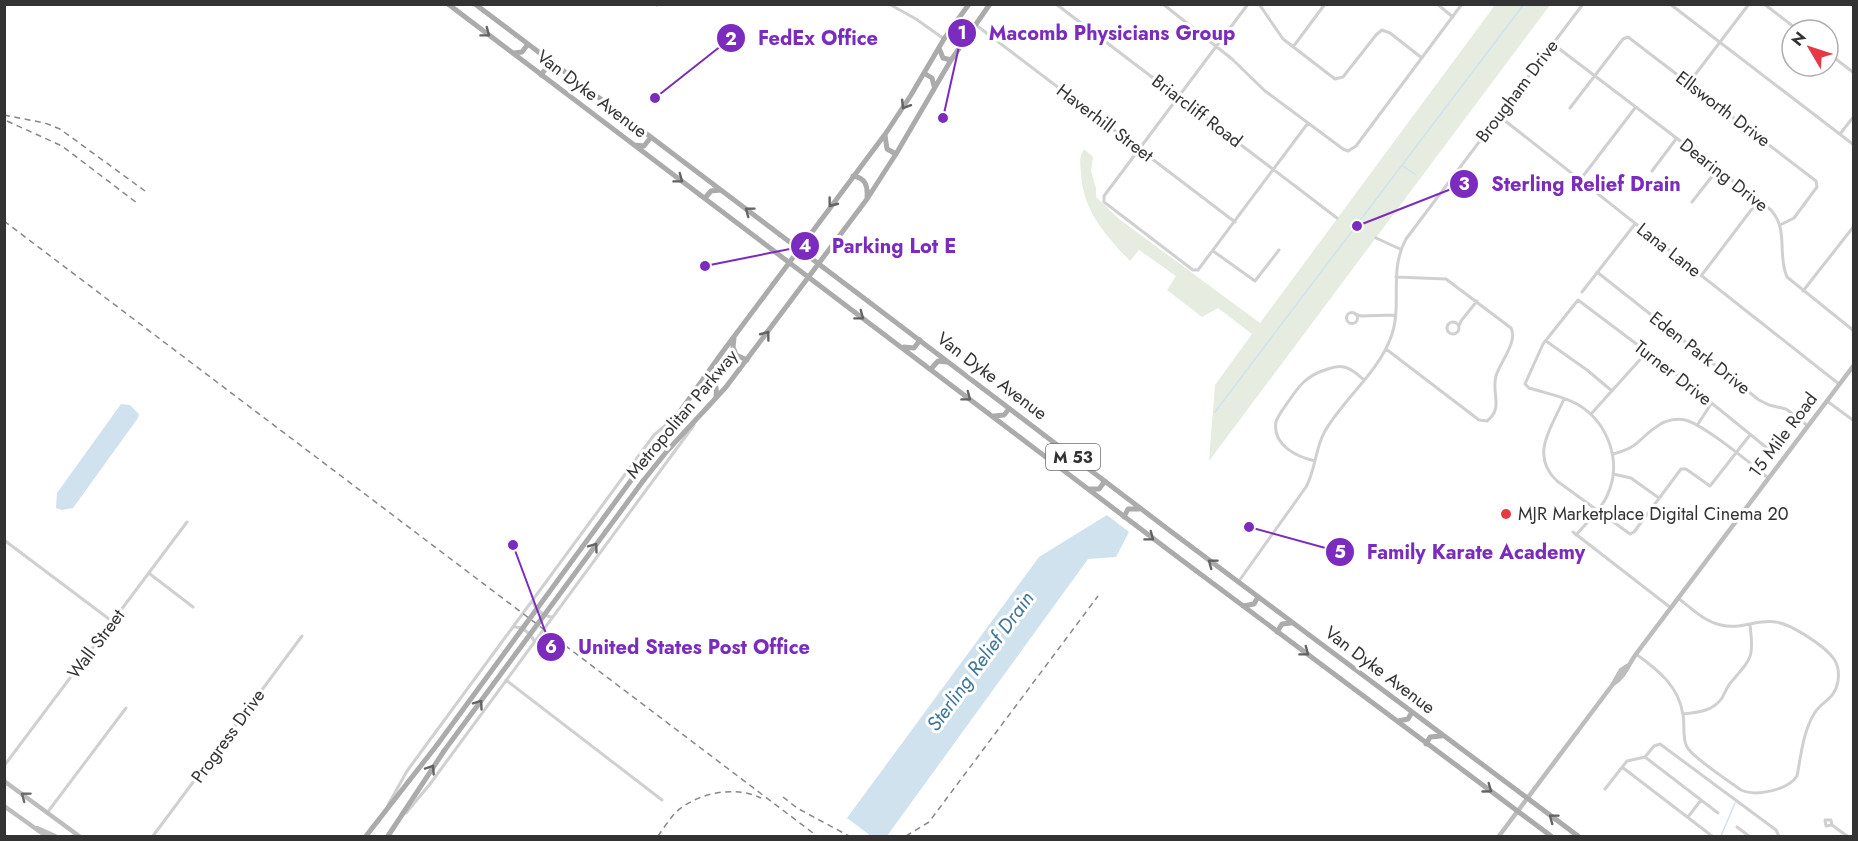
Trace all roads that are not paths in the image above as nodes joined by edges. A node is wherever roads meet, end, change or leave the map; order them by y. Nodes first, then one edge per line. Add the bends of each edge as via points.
1 (448, 4) edge
2 (475, 4) edge
3 (889, 4) edge
4 (969, 4) edge
5 (990, 4) edge
6 (1056, 4) edge
7 (1163, 4) edge
8 (1248, 4) edge
9 (1259, 4) edge
10 (1325, 4) edge
11 (1437, 4) edge
12 (1462, 4) edge
13 (1583, 4) edge
14 (1670, 4) edge
15 (1749, 4) edge
16 (1764, 4) edge
17 (896, 6) edge
18 (1453, 17) junction
19 (1782, 18) edge
20 (975, 24) junction
21 (944, 39) junction
22 (1720, 43) junction
23 (528, 44) junction
24 (1553, 44) junction
25 (1216, 46) junction
26 (1293, 47) junction
27 (939, 48) junction
28 (512, 53) junction
29 (1422, 58) junction
30 (951, 60) junction
31 (1840, 62) edge
32 (557, 66) junction
33 (924, 73) junction
34 (1854, 73) edge
35 (541, 75) junction
36 (1595, 76) junction
37 (1688, 84) junction
38 (934, 88) junction
39 (1178, 97) junction
40 (1570, 108) dead end
41 (1636, 108) junction
42 (1499, 116) junction
43 (1854, 116) edge
44 (1308, 123) junction
45 (886, 134) junction
46 (1840, 134) junction
47 (651, 137) junction
48 (1676, 138) junction
49 (633, 144) junction
50 (1854, 145) edge
51 (1139, 149) junction
52 (896, 154) junction
53 (1274, 170) junction
54 (1717, 170) junction
55 (1652, 171) dead end
56 (853, 176) junction
57 (1580, 180) junction
58 (722, 190) junction
59 (705, 198) junction
60 (867, 199) junction
61 (1758, 201) junction
62 (1692, 202) dead end
63 (1337, 218) dead end
64 (1235, 222) junction
65 (1635, 224) junction
66 (1780, 225) junction
67 (1854, 226) edge
68 (1376, 238) dead end
69 (798, 248) junction
70 (1400, 249) junction
71 (1279, 250) dead end
72 (1213, 251) junction
73 (789, 261) junction
74 (819, 264) junction
75 (1597, 272) junction
76 (1701, 276) junction
77 (809, 277) junction
78 (1395, 277) junction
79 (1803, 291) junction
80 (1582, 292) dead end
81 (1477, 301) junction
82 (1355, 314) junction
83 (1395, 315) junction
84 (1361, 316) junction
85 (1358, 320) junction
86 (1459, 322) junction
87 (1854, 331) edge
88 (734, 336) junction
89 (920, 340) junction
90 (1545, 340) junction
91 (899, 345) junction
92 (1386, 349) junction
93 (1646, 353) junction
94 (747, 360) junction
95 (949, 362) junction
96 (1854, 365) edge
97 (931, 369) junction
98 (704, 377) junction
99 (1363, 379) junction
100 (1839, 384) junction
101 (1612, 391) junction
102 (1564, 398) junction
103 (716, 399) junction
104 (1827, 400) junction
105 (1711, 404) junction
106 (1009, 409) junction
107 (702, 413) junction
108 (990, 414) junction
109 (1591, 414) junction
110 (676, 417) junction
111 (1854, 421) edge
112 (1698, 424) junction
113 (1808, 426) junction
114 (1750, 435) junction
115 (1767, 448) dead end
116 (1736, 453) junction
117 (1613, 454) junction
118 (1315, 461) junction
119 (1613, 474) junction
120 (1768, 478) junction
121 (1105, 482) junction
122 (1087, 488) junction
123 (1659, 498) junction
124 (1141, 509) junction
125 (1598, 511) junction
126 (1124, 517) junction
127 (187, 522) dead end
128 (4, 540) edge
129 (150, 574) junction
130 (1238, 582) junction
131 (1258, 597) junction
132 (1678, 598) junction
133 (533, 600) junction
134 (1242, 605) junction
135 (193, 607) dead end
136 (1671, 608) junction
137 (553, 617) junction
138 (113, 622) junction
139 (1293, 623) junction
140 (1750, 626) junction
141 (513, 627) junction
142 (1277, 632) junction
143 (302, 636) dead end
144 (534, 643) junction
145 (1636, 654) junction
146 (506, 681) junction
147 (126, 708) dead end
148 (1412, 712) junction
149 (1683, 714) junction
150 (1396, 721) junction
151 (1443, 736) junction
152 (1426, 744) junction
153 (1646, 757) junction
154 (4, 766) edge
155 (1622, 767) junction
156 (4, 781) edge
157 (1605, 789) dead end
158 (1528, 799) junction
159 (662, 800) dead end
160 (1701, 800) junction
161 (4, 806) edge
162 (1518, 811) junction
163 (47, 813) junction
164 (1718, 813) dead end
165 (381, 817) junction
166 (1688, 817) junction
167 (397, 823) junction
168 (1832, 825) dead end
169 (31, 826) junction
170 (1737, 827) dead end
171 (46, 837) edge
172 (55, 837) edge
173 (79, 837) edge
174 (153, 837) edge
175 (366, 837) edge
176 (388, 837) edge
177 (1499, 837) edge
178 (1551, 837) edge
179 (1578, 837) edge
180 (1712, 837) edge
181 (1749, 837) edge
182 (1779, 837) edge
183 (1847, 837) edge

1 -> 28 main road, Van Dyke Avenue / M 53
2 - 23 main road, Van Dyke Avenue / M 53
3 - 17 street
4 - 21 main road, Metropolitan Parkway
5 - 20 main road, Metropolitan Parkway
6 - 39 street, Briarcliff Road
7 - 25 street
8 - 25 street
9 - 26 street
10 - 26 street
11 - 18 street
12 - 18 street
13 - 24 street, Brougham Drive
14 - 22 street
15 - 22 street
16 - 19 street
17 - 21 street
18 - 29 street
20 - 30 main road, Metropolitan Parkway
20 - 51 street, Haverhill Street
21 - 27 main road, Metropolitan Parkway
22 - 37 street
22 - 46 street
23 - 28 main road via 522,52
23 - 32 main road, Van Dyke Avenue / M 53
24 - 36 street, Dearing Drive
24 - 42 street, Brougham Drive
25 - 39 street
25 - 44 street via 1265,91
26 - 29 street via 1337,79 1345,75 1382,30
27 - 30 main road via 943,58
27 - 33 main road, Metropolitan Parkway
28 - 35 main road, Van Dyke Avenue / M 53
29 - 44 street via 1356,146 1348,151
30 - 38 main road, Metropolitan Parkway
31 - 34 street
32 - 35 main road via 547,67
32 - 47 main road, Van Dyke Avenue / M 53
33 - 38 main road via 932,78
33 -> 45 main road, Metropolitan Parkway
35 - 49 main road, Van Dyke Avenue / M 53
36 - 37 street, Ellsworth Drive via 1626,37
36 - 40 street
36 - 41 street, Dearing Drive
37 - 66 street, Ellsworth Drive via 1818,184 1794,218
38 - 52 main road, Metropolitan Parkway
39 - 51 street
39 - 53 street, Briarcliff Road
41 - 48 street, Dearing Drive
41 - 57 street
42 - 57 street, Lana Lane
42 - 70 street, Brougham Drive
43 - 46 street
44 - 53 street
45 - 52 main road via 886,146
45 - 56 main road, Metropolitan Parkway
46 - 50 street
47 - 49 main road via 644,146
47 - 58 main road, Van Dyke Avenue / M 53
48 - 54 street, Dearing Drive
48 - 55 street
49 -> 59 main road, Van Dyke Avenue / M 53
51 - 64 street, Haverhill Street
51 - 72 street via 1103,200 1197,271
52 - 60 main road, Metropolitan Parkway
53 - 63 street, Briarcliff Road
53 - 64 street
54 - 61 street, Dearing Drive
54 - 62 street
56 - 60 main road via 866,183
56 -> 69 main road, Metropolitan Parkway
57 - 65 street, Lana Lane
58 - 59 main road via 711,191
69 -> 58 main road, Van Dyke Avenue / M 53
59 - 73 main road, Van Dyke Avenue / M 53
60 - 74 main road, Metropolitan Parkway
61 - 66 street, Dearing Drive via 1774,214
61 - 76 street
64 - 72 street
65 - 75 street
65 - 76 street, Lana Lane
66 - 79 street, Dearing Drive via 1785,274
67 - 79 street
68 - 70 street
69 - 73 main road, Metropolitan Parkway
69 - 74 main road, Van Dyke Avenue / M 53
70 - 78 street, Brougham Drive
71 - 72 street via 1255,281
73 - 77 main road, Van Dyke Avenue / M 53
73 - 88 main road, Metropolitan Parkway
74 - 77 main road, Metropolitan Parkway
74 - 89 main road, Van Dyke Avenue / M 53
75 - 80 street
75 - 113 street, Eden Park Drive via 1760,400 1783,407
76 - 100 street, Lana Lane
77 -> 91 main road, Van Dyke Avenue / M 53
94 -> 77 main road, Metropolitan Parkway
78 - 81 street via 1446,279
78 - 83 street, Brougham Drive
79 - 87 street, Dearing Drive
81 - 86 street
81 - 92 street via 1511,328 1513,334 1496,376 1496,408 1487,421 1476,417
82 - 84 street
82 - 85 street
82 - 85 street via 1349,314 1347,321 1353,324
83 - 84 street
83 - 92 street, Brougham Drive
84 - 85 street
86 - 86 street via 1459,331 1454,335 1447,331 1446,326
88 - 94 main road via 736,355
88 - 98 main road, Metropolitan Parkway
89 - 91 main road via 914,348
89 - 95 main road, Van Dyke Avenue / M 53
90 - 93 street, Turner Drive via 1578,300
90 - 101 street
90 - 102 street via 1525,386
91 - 97 main road, Van Dyke Avenue / M 53
92 - 99 street, Brougham Drive
93 - 101 street
93 - 105 street, Turner Drive
94 - 103 main road, Metropolitan Parkway
95 - 97 main road via 938,361
95 - 106 main road, Van Dyke Avenue / M 53
96 - 100 main road, 15 Mile Road
97 -> 108 main road, Van Dyke Avenue / M 53
98 - 103 main road via 715,383
98 - 110 main road, Metropolitan Parkway
99 - 118 street, Brougham Drive via 1324,433
99 - 118 street via 1342,366 1315,373 1302,382 1280,413 1276,429 1282,445
100 - 104 main road, 15 Mile Road
101 - 109 street
102 - 109 street
102 - 125 street via 1546,437 1543,457 1550,474
103 - 107 main road, Metropolitan Parkway
104 - 111 street
104 - 113 main road, 15 Mile Road
105 - 112 street
105 - 114 street, Turner Drive
106 - 108 main road via 1001,416
106 - 121 main road, Van Dyke Avenue / M 53
107 - 137 street
167 -> 107 main road, Metropolitan Parkway, bridge via 444,751 643,481
108 - 122 main road, Van Dyke Avenue / M 53
109 - 117 street
110 - 133 street via 654,435
110 - 165 main road, Metropolitan Parkway, bridge
112 - 116 street
112 - 117 street via 1682,419 1664,422 1636,446
113 - 120 main road, 15 Mile Road
114 - 115 street, Turner Drive
114 - 116 street
116 - 120 street
116 - 123 street via 1710,486 1683,468
117 - 119 street
118 - 130 street, Brougham Drive via 1302,494
119 - 123 street via 1631,478
119 - 125 street
120 - 132 main road, 15 Mile Road
121 - 122 main road via 1099,489
121 - 124 main road, Van Dyke Avenue / M 53
122 - 126 main road, Van Dyke Avenue / M 53
123 - 125 street via 1631,534
124 - 126 main road via 1128,509
130 -> 124 main road, Van Dyke Avenue / M 53
125 - 136 street via 1574,534
126 -> 134 main road, Van Dyke Avenue / M 53
127 - 129 street, Wall Street
128 - 138 street
129 - 135 street
129 - 138 street, Wall Street
130 - 131 main road, Van Dyke Avenue / M 53
131 - 134 main road via 1254,604
131 - 139 main road, Van Dyke Avenue / M 53
132 - 136 main road, 15 Mile Road
132 - 140 street via 1715,623
133 - 137 street via 535,607
133 - 141 street
134 - 142 main road, Van Dyke Avenue / M 53
136 - 145 main road, 15 Mile Road
137 - 144 street
138 - 154 street, Wall Street
139 - 142 main road via 1282,624
139 - 148 main road, Van Dyke Avenue / M 53
140 - 149 street via 1750,658 1720,701 1707,710
140 - 149 street via 1781,623 1833,658 1838,676 1836,689 1814,713 1797,776 1785,787 1752,793 1741,790 1689,749
141 - 144 street via 532,637
141 - 165 street via 399,783
142 -> 150 main road, Van Dyke Avenue / M 53
143 - 174 street, Progress Drive
144 - 146 street
145 - 149 street via 1667,679
145 - 158 main road, 15 Mile Road
146 - 159 street
146 - 167 street
147 - 163 street
148 - 150 main road via 1406,721
148 - 151 main road, Van Dyke Avenue / M 53
150 - 152 main road, Van Dyke Avenue / M 53
151 - 152 main road via 1434,735
151 - 158 main road, Van Dyke Avenue / M 53
152 -> 162 main road, Van Dyke Avenue / M 53
153 - 155 street via 1630,760
153 - 160 street
153 - 182 street via 1654,746 1663,745 1778,832
155 - 157 street
155 - 166 street
163 -> 156 main road
158 - 162 main road, 15 Mile Road
179 -> 158 main road, Van Dyke Avenue / M 53
160 - 164 street
160 - 166 street
161 - 169 main road
162 - 177 main road, 15 Mile Road
162 - 178 main road, Van Dyke Avenue / M 53
163 - 173 main road
165 - 175 main road, Metropolitan Parkway
166 - 180 street
167 - 176 main road, Metropolitan Parkway
168 - 183 street
169 - 171 main road
169 - 172 main road
170 - 181 street

